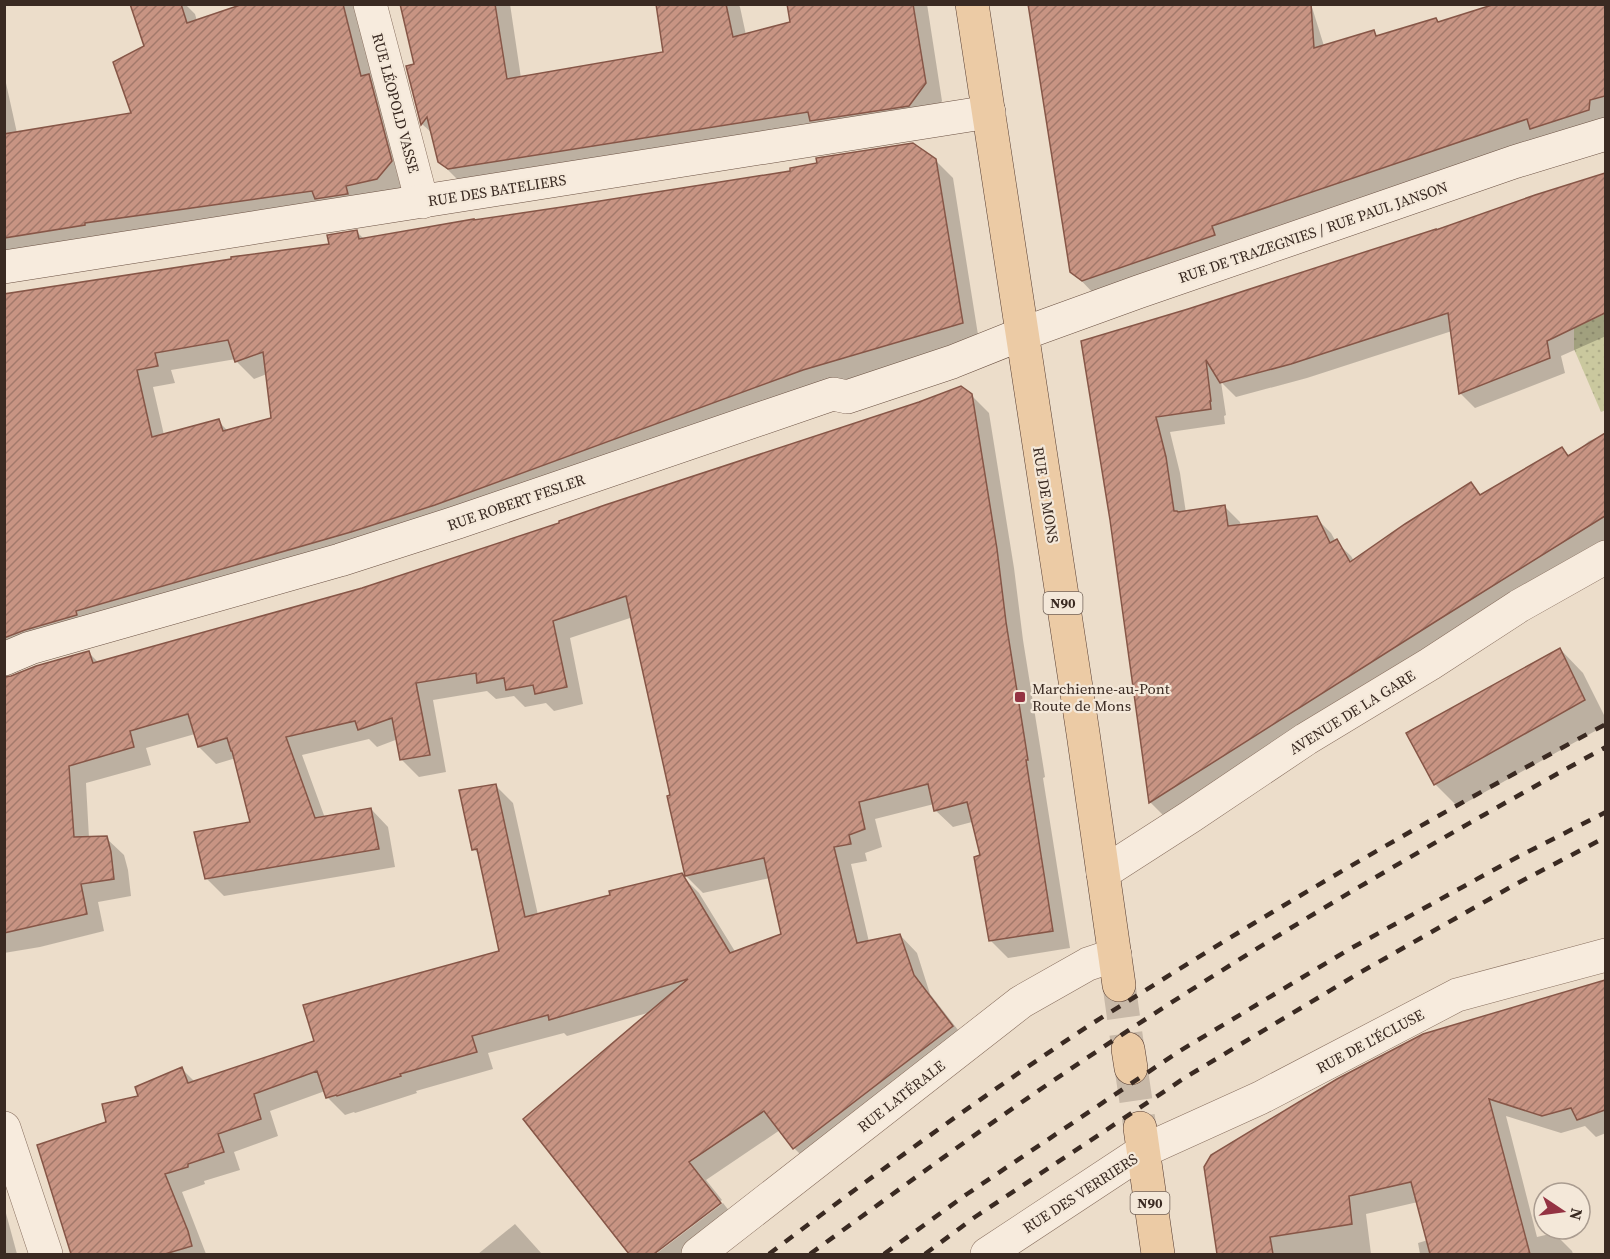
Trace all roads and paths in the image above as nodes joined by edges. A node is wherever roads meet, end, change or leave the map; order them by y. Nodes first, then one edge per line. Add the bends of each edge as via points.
1 (370, 4) edge
2 (972, 4) edge
3 (989, 112) junction
4 (1605, 134) edge
5 (422, 202) junction
6 (4, 267) edge
7 (1022, 334) junction
8 (1605, 557) edge
9 (4, 658) edge
10 (1103, 873) junction
11 (1605, 955) edge
12 (1117, 970) joint
13 (4, 1128) edge
14 (1141, 1140) junction
15 (46, 1254) edge
16 (698, 1254) edge
17 (987, 1254) edge
18 (1158, 1254) edge

1 - 5 main road, RUE LÉOPOLD VASSE
2 - 3 main road, RUE DE MONS / N90
3 - 5 main road, RUE DES BATELIERS
3 - 7 main road, RUE DE MONS / N90
4 - 7 main road, RUE DE TRAZEGNIES / RUE PAUL JANSON
5 - 6 main road, RUE DES BATELIERS
7 - 9 main road, RUE ROBERT FESLER via 847,397 833,394 352,556
7 - 10 main road, RUE DE MONS / N90
8 - 10 main road, AVENUE DE LA GARE via 1306,739
10 - 12 main road, RUE DE MONS / N90
11 - 14 main road, RUE DE L'ÉCLUSE via 1457,995 1260,1098
12 - 16 main road, RUE LATÉRALE via 1088,964 1021,1002
13 - 15 main road
14 - 17 main road, RUE DES VERRIERS
14 - 18 main road, N90

